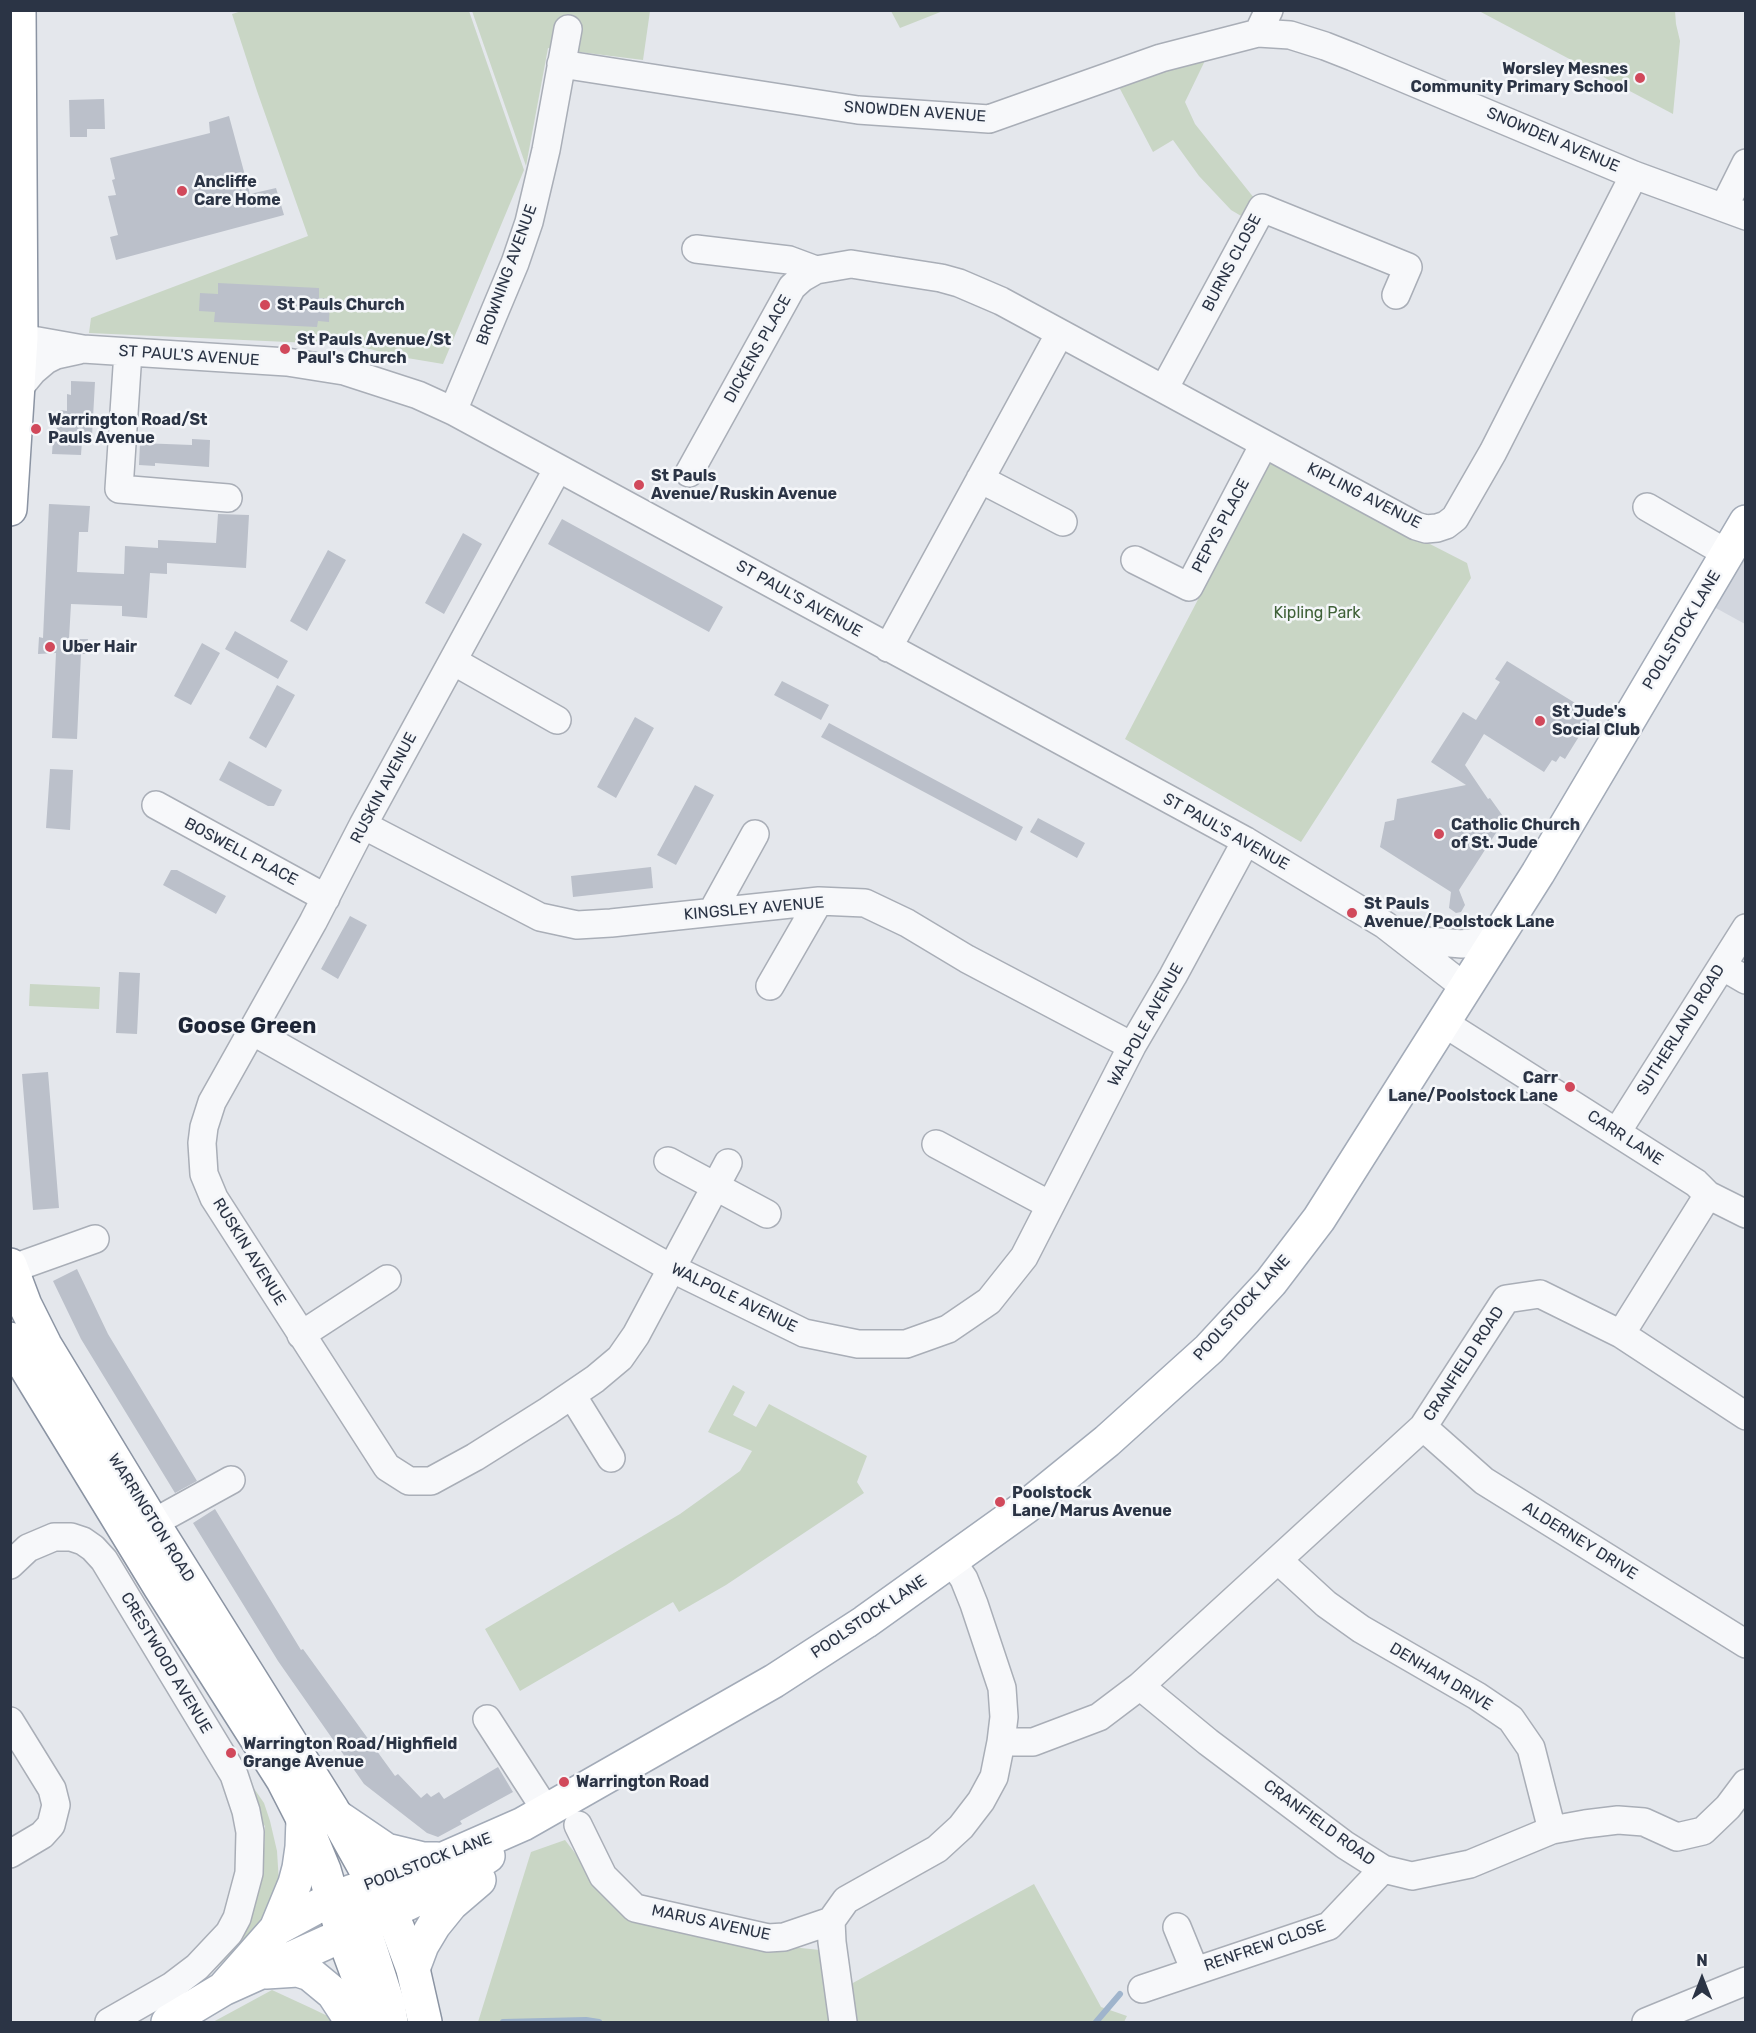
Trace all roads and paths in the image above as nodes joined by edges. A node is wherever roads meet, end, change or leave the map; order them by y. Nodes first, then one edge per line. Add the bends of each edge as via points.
1 (19, 10) edge
2 (1263, 22) edge
3 (568, 29) dead end
4 (561, 64) junction
5 (1746, 163) edge
6 (1634, 175) junction
7 (1735, 211) edge
8 (696, 249) dead end
9 (816, 270) junction
10 (1396, 295) dead end
11 (1060, 333) junction
12 (16, 340) edge
13 (83, 349) junction
14 (128, 352) junction
15 (19, 388) junction
16 (1164, 389) junction
17 (453, 411) junction
18 (1264, 444) junction
19 (558, 468) junction
20 (690, 473) dead end
21 (980, 479) junction
22 (228, 498) dead end
23 (1647, 507) dead end
24 (10, 509) edge
25 (1063, 522) dead end
26 (1746, 522) edge
27 (1728, 554) junction
28 (1135, 560) dead end
29 (888, 648) junction
30 (453, 661) junction
31 (556, 720) dead end
32 (156, 805) dead end
33 (363, 825) junction
34 (755, 834) dead end
35 (1246, 841) junction
36 (326, 898) junction
37 (819, 901) junction
38 (712, 912) junction
39 (1385, 925) junction
40 (1746, 928) edge
41 (1503, 930) junction
42 (1722, 966) junction
43 (1746, 980) edge
44 (770, 986) dead end
45 (1466, 988) junction
46 (1444, 1023) junction
47 (252, 1031) junction
48 (1132, 1046) junction
49 (1617, 1132) junction
50 (936, 1144) dead end
51 (668, 1161) dead end
52 (722, 1175) junction
53 (1708, 1195) junction
54 (1050, 1205) junction
55 (767, 1214) dead end
56 (1746, 1214) edge
57 (95, 1239) dead end
58 (11, 1267) edge
59 (671, 1268) junction
60 (387, 1279) dead end
61 (1621, 1334) junction
62 (301, 1335) junction
63 (10, 1339) edge
64 (572, 1395) junction
65 (1746, 1416) edge
66 (1423, 1427) junction
67 (611, 1458) dead end
68 (231, 1480) dead end
69 (153, 1523) junction
70 (951, 1560) junction
71 (1278, 1560) junction
72 (10, 1565) edge
73 (1746, 1644) edge
74 (1140, 1686) junction
75 (486, 1719) dead end
76 (10, 1721) edge
77 (1001, 1742) junction
78 (1746, 1783) edge
79 (336, 1816) junction
80 (535, 1818) junction
81 (303, 1820) junction
82 (578, 1825) dead end
83 (1552, 1830) junction
84 (10, 1854) edge
85 (441, 1860) junction
86 (1383, 1869) junction
87 (373, 1883) junction
88 (333, 1898) junction
89 (831, 1921) junction
90 (365, 1925) junction
91 (1177, 1927) dead end
92 (276, 1929) junction
93 (413, 1969) junction
94 (1195, 1971) junction
95 (259, 1973) junction
96 (1746, 1981) edge
97 (223, 1989) junction
98 (1142, 1989) dead end
99 (109, 2022) edge
100 (168, 2022) edge
101 (352, 2022) edge
102 (375, 2022) edge
103 (391, 2022) edge
104 (425, 2022) edge
105 (843, 2022) edge
106 (1646, 2022) edge

1 - 12 main road
2 - 4 street, SNOWDEN AVENUE via 989,119 858,111
2 - 6 street, SNOWDEN AVENUE via 1405,77
3 - 4 street, BROWNING AVENUE
4 - 17 street, BROWNING AVENUE via 529,222
5 - 7 street
6 - 7 street, SNOWDEN AVENUE
6 - 18 street, KIPLING AVENUE via 1493,452 1455,518 1446,525 1426,529 1416,526
8 - 9 street via 789,260
9 - 11 street, DICKENS PLACE via 851,264 941,278 1001,301
9 - 20 street, DICKENS PLACE via 792,287
10 - 16 street, BURNS CLOSE via 1408,267 1262,208
11 - 16 street, KIPLING AVENUE
11 - 21 street
12 - 13 street, ST PAUL'S AVENUE
12 - 15 main road
13 - 14 street, ST PAUL'S AVENUE
13 - 15 street, ST PAUL'S AVENUE via 46,360
14 - 17 street, ST PAUL'S AVENUE via 287,362 344,371 394,386
14 - 22 street via 119,489
15 - 24 main road
16 - 18 street, KIPLING AVENUE
17 - 19 street, ST PAUL'S AVENUE
18 - 28 street, PEPYS PLACE via 1189,587
19 - 29 street, ST PAUL'S AVENUE
19 - 30 street, RUSKIN AVENUE
21 - 25 street
21 - 29 street
23 - 27 street
26 - 27 main road, POOLSTOCK LANE
27 - 41 main road, POOLSTOCK LANE
29 - 35 street, ST PAUL'S AVENUE
30 - 31 street
30 - 33 street, RUSKIN AVENUE
32 - 36 street, BOSWELL PLACE
33 - 36 street, RUSKIN AVENUE
33 - 38 street, KINGSLEY AVENUE via 540,917 576,925
34 - 38 street
35 - 39 street, ST PAUL'S AVENUE
35 - 48 street, WALPOLE AVENUE
36 - 47 street, RUSKIN AVENUE
37 - 38 street, KINGSLEY AVENUE
37 - 44 street
37 - 48 street, KINGSLEY AVENUE via 865,903
39 - 41 street via 1439,944 1477,942
39 - 45 street, ST PAUL'S AVENUE
40 - 42 street, SUTHERLAND ROAD
41 - 45 main road, POOLSTOCK LANE
42 - 43 street
42 - 49 street, SUTHERLAND ROAD
45 - 46 main road, POOLSTOCK LANE
46 - 49 street, CARR LANE
46 - 70 main road, POOLSTOCK LANE via 1319,1219 1270,1282 1209,1349 1107,1441 1027,1506
47 - 59 street, WALPOLE AVENUE
47 - 62 street, RUSKIN AVENUE via 207,1113 202,1135 204,1174 214,1198
48 - 54 street, WALPOLE AVENUE
49 - 53 street, CARR LANE via 1696,1183
50 - 54 street
51 - 52 street
52 - 55 street
52 - 59 street, RUSKIN AVENUE
53 - 56 street, CARR LANE
53 - 61 street
54 - 59 street, WALPOLE AVENUE via 1024,1257 989,1302 948,1329 906,1344 858,1344 804,1333
57 - 58 street
58 - 69 main road, WARRINGTON ROAD via 24,1305 45,1345
59 - 64 street, RUSKIN AVENUE via 626,1352
60 - 62 street
61 - 65 street, CRANFIELD ROAD
61 - 66 street, CRANFIELD ROAD via 1540,1294 1506,1299
62 - 64 street, RUSKIN AVENUE via 387,1467 409,1481 431,1481
63 - 81 main road, WARRINGTON ROAD via 160,1587 278,1771
64 - 67 street
66 - 71 street, CRANFIELD ROAD
66 - 73 street, ALDERNEY DRIVE via 1484,1481
68 - 69 street
69 - 79 main road, WARRINGTON ROAD
70 - 77 street via 968,1588 1002,1688
70 - 80 main road, POOLSTOCK LANE via 774,1681
71 - 74 street, CRANFIELD ROAD
71 - 83 street, DENHAM DRIVE via 1326,1604 1361,1629 1511,1719 1531,1748
72 - 99 street, CRESTWOOD AVENUE via 28,1548 54,1537 82,1541 104,1560 234,1775 246,1811 249,1874 229,1933 197,1967 172,1986
74 - 77 street, CRANFIELD ROAD via 1099,1718 1034,1742
74 - 86 street, CRANFIELD ROAD via 1208,1742
75 - 80 street
76 - 84 street via 52,1789 56,1805 51,1825 42,1835
77 - 89 street via 994,1777 961,1827 937,1850 846,1900
78 - 83 street, CRANFIELD ROAD via 1702,1831 1677,1837 1644,1822 1618,1820
79 - 85 main road via 386,1850
79 - 87 main road, WARRINGTON ROAD
80 - 85 main road, POOLSTOCK LANE
80 - 90 main road, POOLSTOCK LANE via 482,1861 440,1888
80 - 93 main road via 434,1925
81 - 88 main road, WARRINGTON ROAD
81 - 92 main road via 299,1868
82 - 89 street, MARUS AVENUE via 603,1876 635,1908 768,1938 784,1937
83 - 86 street, CRANFIELD ROAD via 1470,1864 1412,1876
85 - 87 main road, POOLSTOCK LANE
86 - 94 street, RENFREW CLOSE via 1329,1926
87 - 88 main road, POOLSTOCK LANE
87 - 90 main road, WARRINGTON ROAD
88 - 90 main road, WARRINGTON ROAD
88 - 92 main road, POOLSTOCK LANE
89 - 105 street
90 - 93 main road, WARRINGTON ROAD via 398,1929
90 - 95 main road, POOLSTOCK LANE
90 - 102 main road, WARRINGTON ROAD
90 - 103 main road
91 - 94 street, RENFREW CLOSE
92 - 97 main road
93 - 104 main road, WARRINGTON ROAD
94 - 98 street, RENFREW CLOSE
95 - 97 main road, POOLSTOCK LANE
95 - 101 main road via 298,1970 310,1974 333,1993
96 - 106 street
97 - 100 main road

